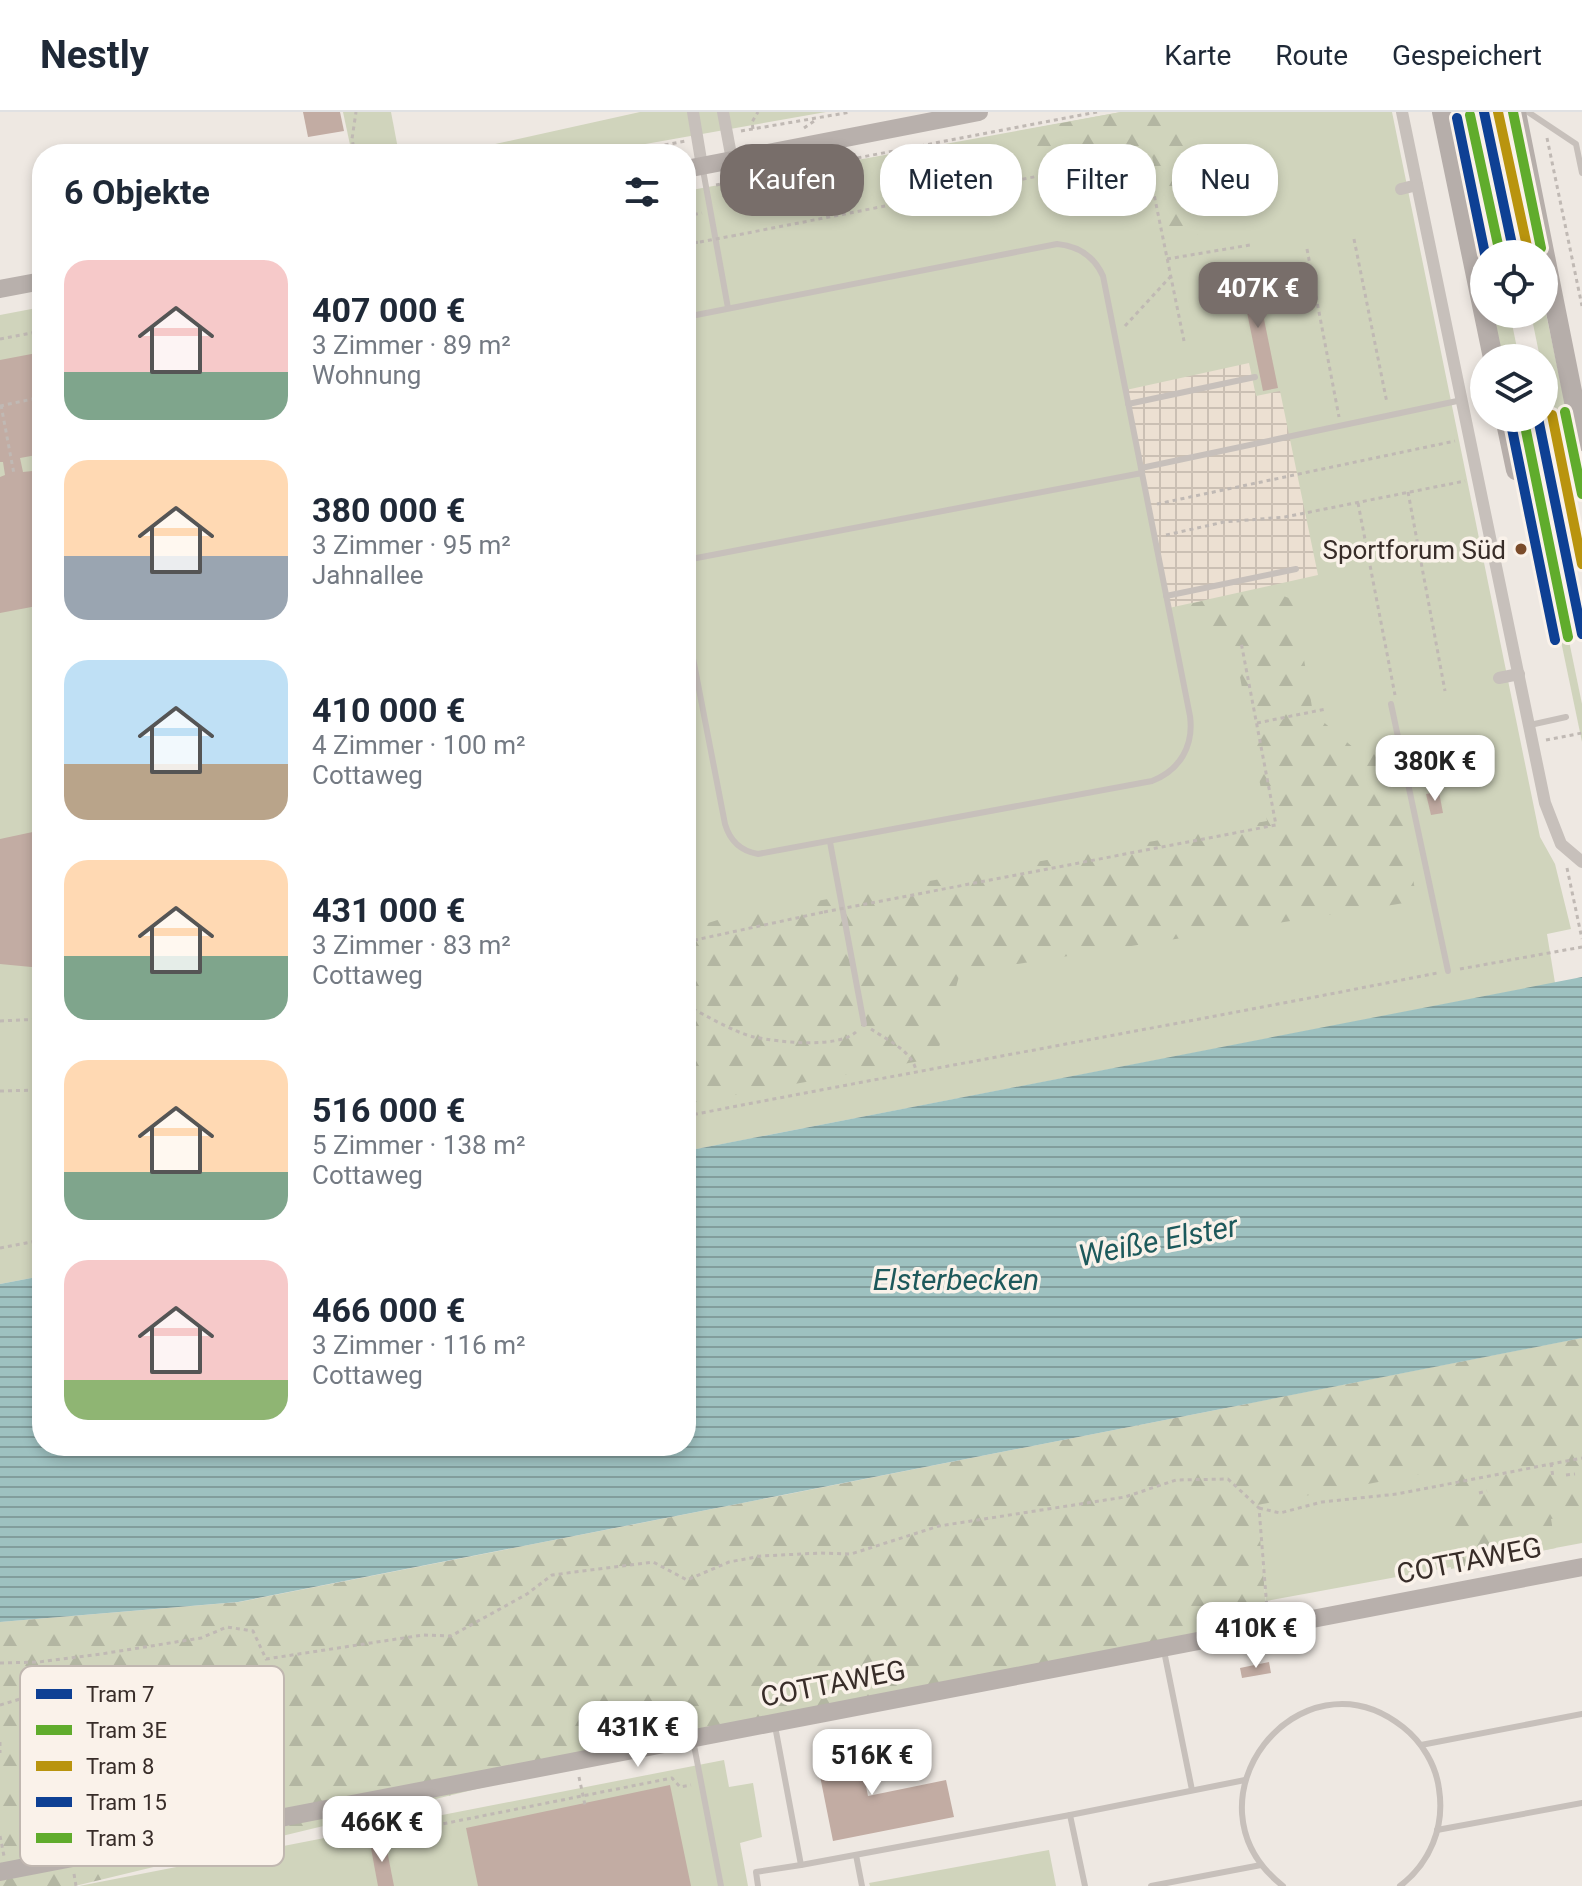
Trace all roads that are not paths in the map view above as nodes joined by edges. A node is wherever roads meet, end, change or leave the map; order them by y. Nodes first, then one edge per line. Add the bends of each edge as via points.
1 (693, 112) edge
2 (723, 112) edge
3 (979, 112) edge
4 (1402, 112) edge
5 (1442, 112) edge
6 (1516, 112) edge
7 (1528, 112) edge
8 (694, 144) edge
9 (729, 144) edge
10 (814, 144) edge
11 (720, 163) edge
12 (696, 168) edge
13 (696, 171) edge
14 (1582, 173) edge
15 (1417, 185) junction
16 (1401, 189) dead end
17 (32, 283) edge
18 (0, 289) edge
19 (728, 308) junction
20 (696, 315) edge
21 (1490, 344) edge
22 (1255, 377) dead end
23 (1463, 400) junction
24 (1128, 404) junction
25 (1508, 432) edge
26 (1582, 441) edge
27 (1142, 470) junction
28 (1516, 470) dead end
29 (696, 558) edge
30 (1296, 569) dead end
31 (1166, 596) junction
32 (696, 674) edge
33 (1519, 674) junction
34 (1499, 678) dead end
35 (1394, 703) road end
36 (1566, 717) dead end
37 (1529, 725) junction
38 (830, 842) junction
39 (1582, 862) edge
40 (1448, 971) road end
41 (864, 1024) road end
42 (1582, 1567) edge
43 (1164, 1648) junction
44 (1582, 1714) edge
45 (774, 1723) junction
46 (692, 1737) junction
47 (1421, 1745) junction
48 (1245, 1780) junction
49 (1192, 1790) junction
50 (392, 1796) junction
51 (1582, 1803) edge
52 (1070, 1815) junction
53 (284, 1817) edge
54 (1437, 1830) junction
55 (402, 1843) dead end
56 (856, 1855) junction
57 (801, 1865) junction
58 (1261, 1865) junction
59 (31, 1866) edge
60 (0, 1872) edge
61 (721, 1886) edge
62 (758, 1886) edge
63 (862, 1886) edge
64 (1085, 1886) edge
65 (1151, 1886) edge
66 (1283, 1886) edge
67 (1400, 1886) edge

1 - 8 street
2 - 9 street
3 - 10 street
4 - 15 street
5 - 21 main road
6 - 26 main road
7 - 14 lane via 1576,144
11 - 12 street
13 - 19 lane via 706,187
15 - 16 street
15 - 23 street
17 - 18 street
19 - 20 lane
19 - 24 lane via 1067,245 1093,259 1103,276
22 - 24 lane
23 - 27 lane
23 - 33 street
24 - 27 lane
25 - 28 main road
27 - 29 lane
27 - 31 lane
30 - 31 lane
31 - 38 lane via 1191,727 1187,748 1170,772 1152,781
32 - 38 lane via 732,841 758,854
33 - 34 street
33 - 37 street
35 - 40 lane
36 - 37 lane
37 - 39 street via 1545,803 1561,844
38 - 41 lane
42 - 43 street, COTTAWEG
43 - 45 street, COTTAWEG
43 - 49 lane
44 - 47 lane
45 - 46 street, COTTAWEG
45 - 57 lane
46 - 50 street, COTTAWEG
46 - 61 lane
47 - 48 lane via 1396,1722 1372,1710 1321,1707 1276,1730 1258,1750
47 - 54 lane via 1439,1785
48 - 49 lane
48 - 58 lane via 1244,1825
49 - 52 lane
50 - 53 street, COTTAWEG
50 - 55 lane
51 - 54 lane
52 - 56 lane
52 - 64 lane
54 - 67 lane via 1424,1860
56 - 57 lane
56 - 63 lane
57 - 62 lane via 756,1872
58 - 65 lane
58 - 66 lane
59 - 60 street, COTTAWEG

